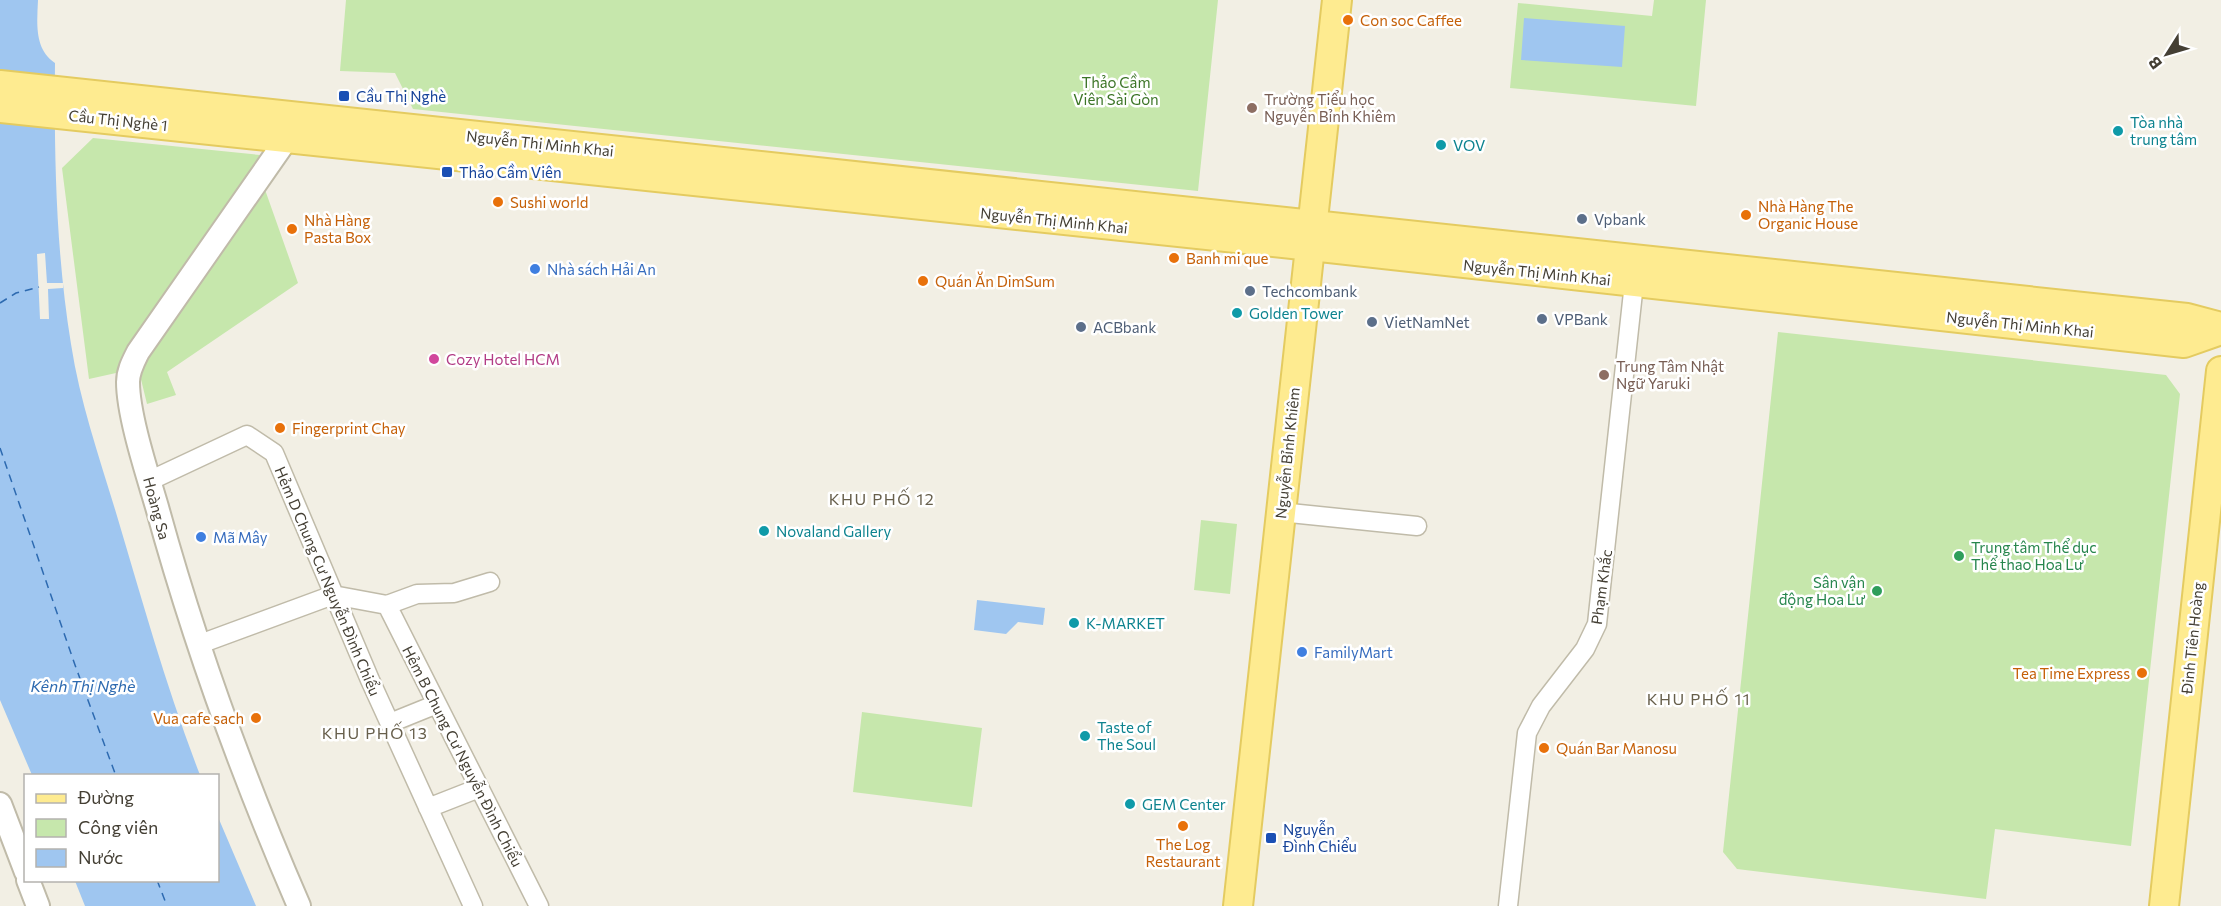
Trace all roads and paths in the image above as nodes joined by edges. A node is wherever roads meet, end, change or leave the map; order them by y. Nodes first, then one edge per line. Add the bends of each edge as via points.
1 (1336, 0) edge
2 (0, 85) edge
3 (0, 108) edge
4 (232, 120) junction
5 (288, 138) junction
6 (852, 187) junction
7 (1311, 236) junction
8 (1635, 272) junction
9 (2221, 329) edge
10 (2221, 371) edge
11 (149, 481) junction
12 (1280, 512) junction
13 (1417, 526) dead end
14 (490, 582) dead end
15 (333, 595) junction
16 (387, 605) junction
17 (201, 644) junction
18 (437, 704) junction
19 (390, 723) junction
20 (479, 788) junction
21 (0, 804) edge
22 (428, 808) junction
23 (24, 867) edge
24 (29, 882) edge
25 (38, 906) edge
26 (299, 906) edge
27 (473, 906) edge
28 (539, 906) edge
29 (1238, 906) edge
30 (1508, 906) edge
31 (2164, 906) edge

1 - 7 main road, Nguyễn Bỉnh Khiêm
2 - 4 main road, Cầu Thị Nghè 1
3 - 4 main road, Cầu Thị Nghè 1
4 - 5 main road, Nguyễn Thị Minh Khai
4 - 6 main road, Nguyễn Thị Minh Khai
5 - 6 main road, Nguyễn Thị Minh Khai
5 - 11 street, Hoàng Sa via 133,362 129,388
6 - 7 main road, Nguyễn Thị Minh Khai
7 - 8 main road, Nguyễn Thị Minh Khai
7 - 12 main road, Nguyễn Bỉnh Khiêm
8 - 9 main road, Nguyễn Thị Minh Khai via 1931,303 2184,342
8 - 30 street, Phạm Khắc via 1597,624 1585,649 1541,706 1527,733
10 - 31 main road, Đinh Tiên Hoàng
11 - 15 street, Hẻm D Chung Cư Nguyễn Ðình Chiểu via 247,435 274,453
11 - 17 street, Hoàng Sa
12 - 13 street
12 - 29 main road, Nguyễn Bỉnh Khiêm
14 - 16 street via 454,593 417,594
15 - 16 street
15 - 17 street
15 - 19 street, Hẻm D Chung Cư Nguyễn Ðình Chiểu
16 - 18 street, Hẻm B Chung Cư Nguyễn Ðình Chiểu
17 - 26 street, Hoàng Sa via 252,792
18 - 19 street
18 - 20 street, Hẻm B Chung Cư Nguyễn Ðình Chiểu
19 - 22 street, Hẻm D Chung Cư Nguyễn Ðình Chiểu
20 - 22 street
20 - 28 street, Hẻm B Chung Cư Nguyễn Ðình Chiểu
21 - 23 street
22 - 27 street, Hẻm D Chung Cư Nguyễn Ðình Chiểu
24 - 25 street

